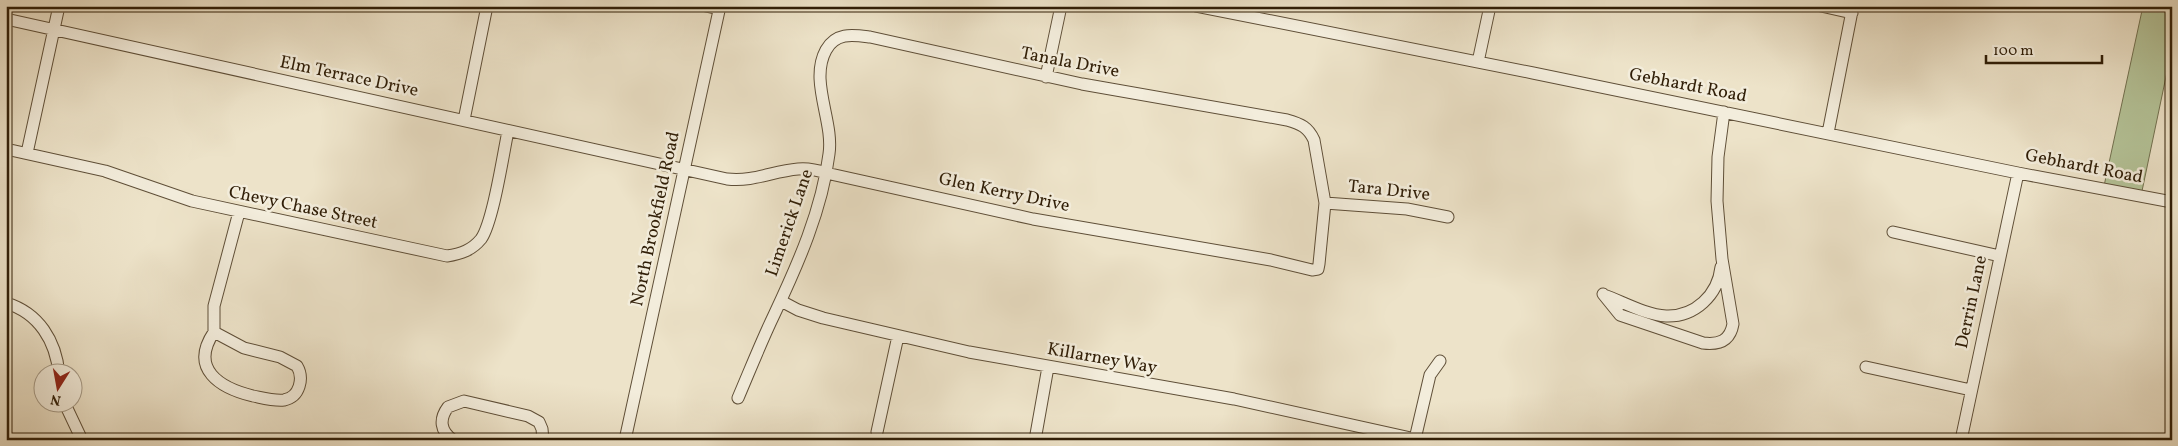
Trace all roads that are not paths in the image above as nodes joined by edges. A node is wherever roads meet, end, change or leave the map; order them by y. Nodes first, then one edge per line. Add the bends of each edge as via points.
1 (59, 6) edge
2 (487, 6) edge
3 (706, 6) edge
4 (1062, 6) edge
5 (1196, 6) edge
6 (1490, 6) edge
7 (1821, 6) edge
8 (719, 8) edge
9 (1222, 8) edge
10 (1852, 9) edge
11 (6, 19) edge
12 (54, 29) junction
13 (826, 50) joint
14 (1478, 62) junction
15 (1046, 77) junction
16 (1724, 112) junction
17 (464, 120) junction
18 (508, 131) junction
19 (1828, 133) junction
20 (6, 149) edge
21 (27, 153) junction
22 (685, 168) junction
23 (826, 172) junction
24 (2018, 173) junction
25 (2172, 202) edge
26 (1325, 203) junction
27 (239, 212) junction
28 (1448, 217) dead end
29 (1893, 232) dead end
30 (2000, 256) junction
31 (1722, 259) junction
32 (781, 301) junction
33 (6, 303) edge
34 (214, 332) junction
35 (898, 336) junction
36 (1440, 361) dead end
37 (58, 364) edge
38 (1866, 366) dead end
39 (1048, 367) junction
40 (1971, 390) junction
41 (738, 398) dead end
42 (69, 414) edge
43 (876, 432) dead end
44 (1417, 439) edge
45 (82, 440) edge
46 (453, 440) edge
47 (543, 440) edge
48 (625, 440) edge
49 (1035, 440) edge
50 (1961, 440) edge

1 - 12 street
2 - 17 street
3 - 8 street
4 - 15 street
5 - 9 street, Gebhardt Road
6 - 14 street
7 - 10 street
8 - 22 street, North Brookfield Road
9 - 14 street, Gebhardt Road
10 - 19 street
11 - 12 street, Elm Terrace Drive
12 - 17 street, Elm Terrace Drive
12 - 21 street
13 - 15 street, Tanala Drive via 841,36 856,36
13 - 23 street, Limerick Lane via 822,59 821,81 830,133
14 - 16 street, Gebhardt Road
15 - 26 street, Tanala Drive via 1287,120 1305,127 1314,140
16 - 19 street, Gebhardt Road
16 - 31 street via 1716,179
17 - 18 street, Elm Terrace Drive
18 - 22 street, Elm Terrace Drive
18 - 27 street, Chevy Chase Street via 486,228 476,244 460,254 425,253
19 - 24 street, Gebhardt Road
20 - 21 street, Chevy Chase Street
21 - 27 street, Chevy Chase Street via 105,171 192,201
22 - 23 street, Glen Kerry Drive via 737,180 757,179 798,169
22 - 48 street, North Brookfield Road
23 - 26 street, Glen Kerry Drive via 1033,218 1312,270 1318,269
23 - 32 street, Limerick Lane via 804,248
24 - 25 street, Gebhardt Road
24 - 30 street, Derrin Lane
26 - 28 street, Tara Drive via 1401,208
27 - 34 street via 214,306
29 - 30 street
30 - 40 street, Derrin Lane
31 - 31 street via 1717,285 1710,296 1701,305 1680,314 1656,314 1603,294 1620,314 1702,343 1720,343 1732,331 1733,324
32 - 35 street, Killarney Way via 823,318
32 - 41 street, Limerick Lane
33 - 37 street via 28,313 47,334
34 - 34 street via 208,342 206,361 212,375 222,385 249,395 277,400 296,393 301,379 297,366 280,357 244,348
35 - 39 street, Killarney Way
35 - 43 street
36 - 44 street via 1430,375
38 - 40 street
39 - 44 street, Killarney Way via 1234,399
39 - 49 street
40 - 50 street, Derrin Lane
42 - 45 street
46 - 47 street via 442,428 442,418 448,407 464,401 533,418 542,429

